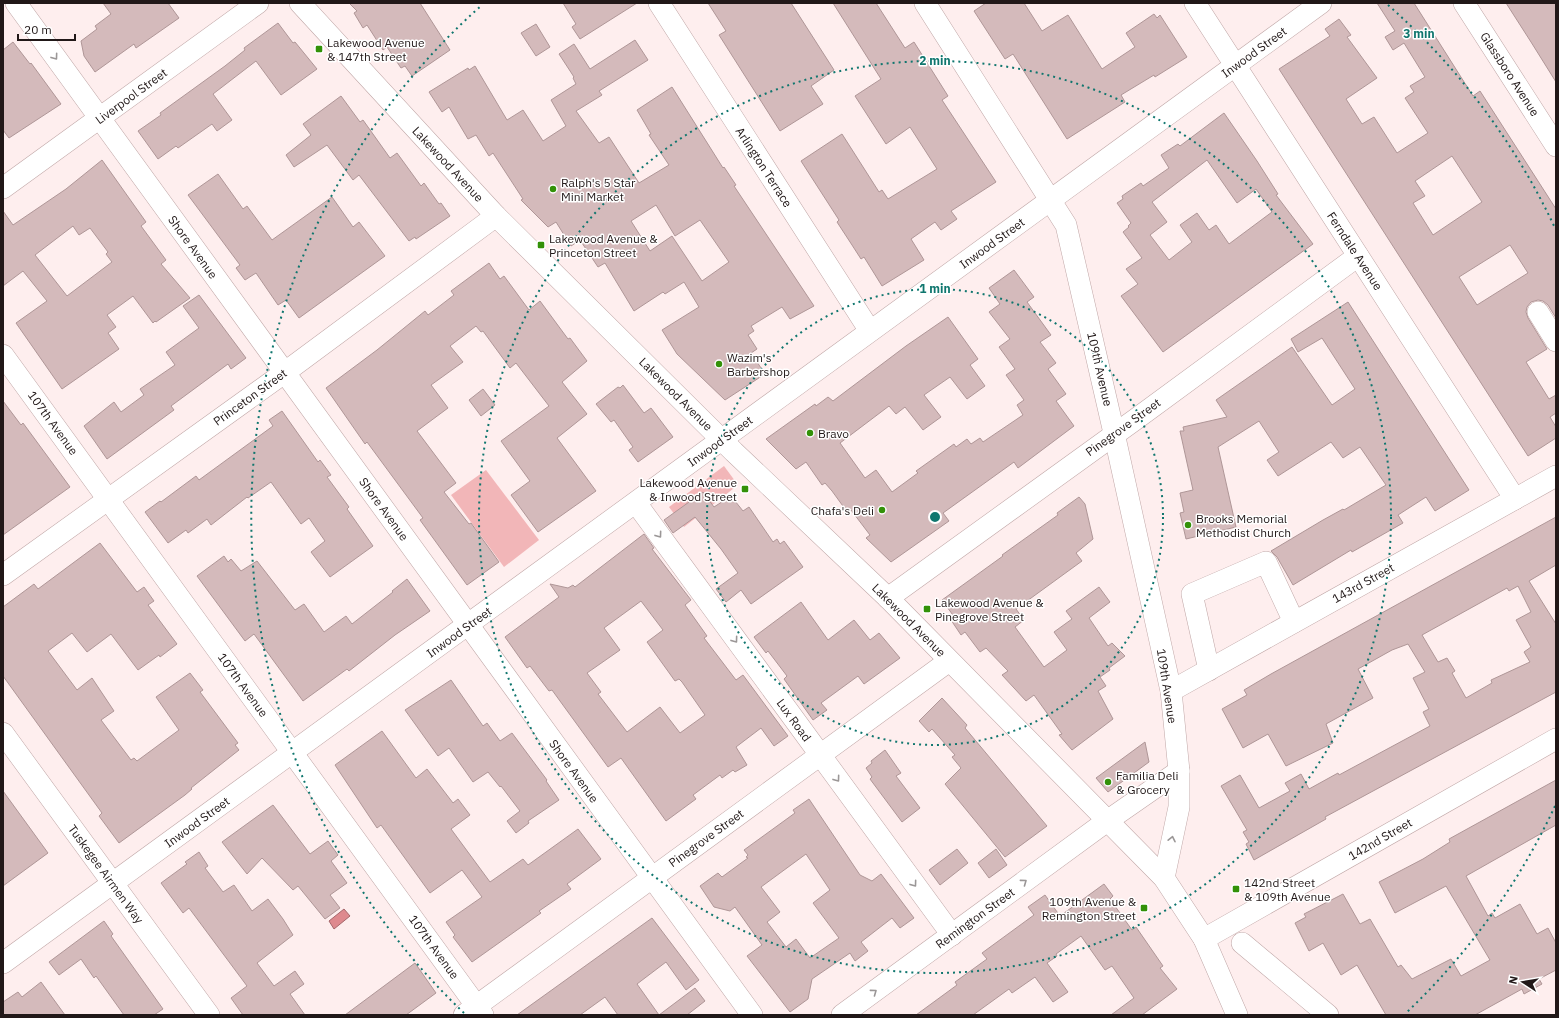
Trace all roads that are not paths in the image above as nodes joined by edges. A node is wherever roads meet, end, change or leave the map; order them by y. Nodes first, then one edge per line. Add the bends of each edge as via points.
1 (16, 3) edge
2 (258, 3) edge
3 (300, 3) edge
4 (659, 3) edge
5 (925, 3) edge
6 (1195, 3) edge
7 (1321, 3) edge
8 (1464, 3) edge
9 (1236, 66) junction
10 (100, 118) junction
11 (1556, 146) edge
12 (3, 188) edge
13 (1050, 200) junction
14 (496, 216) junction
15 (1358, 256) junction
16 (1538, 312) dead end
17 (870, 331) junction
18 (1556, 341) edge
19 (3, 355) edge
20 (284, 373) junction
21 (1114, 433) junction
22 (722, 440) junction
23 (1556, 476) edge
24 (108, 499) junction
25 (1515, 499) junction
26 (636, 503) junction
27 (3, 575) edge
28 (888, 598) junction
29 (1294, 622) junction
30 (468, 625) junction
31 (949, 661) junction
32 (1209, 670) junction
33 (1171, 691) junction
34 (3, 733) edge
35 (1556, 739) edge
36 (292, 753) junction
37 (820, 755) junction
38 (1179, 771) junction
39 (1107, 821) junction
40 (652, 878) junction
41 (1164, 878) junction
42 (113, 883) junction
43 (952, 935) junction
44 (1204, 939) junction
45 (1242, 942) dead end
46 (3, 963) edge
47 (474, 1012) edge
48 (1234, 1013) edge
49 (1322, 1013) edge
50 (209, 1015) edge
51 (752, 1015) edge
52 (842, 1015) edge

1 -> 10 street, Shore Avenue
2 - 10 street, Liverpool Street
3 - 14 street, Lakewood Avenue
4 - 17 street, Arlington Terrace
5 - 13 street, 109th Avenue
6 - 9 street, Ferndale Avenue
7 - 9 street, Inwood Street
8 - 11 street, Glassboro Avenue
9 - 13 street, Inwood Street
9 - 15 street, Ferndale Avenue
10 - 12 street, Liverpool Street
10 - 20 street, Shore Avenue
13 - 17 street, Inwood Street
13 - 21 street, 109th Avenue via 1066,225
14 - 20 street, Princeton Street
14 - 22 street, Lakewood Avenue
15 - 21 street, Pinegrove Street
15 - 25 street, Ferndale Avenue
16 - 18 street
17 - 22 street, Inwood Street
19 - 24 street, 107th Avenue
20 - 24 street, Princeton Street
20 - 30 street, Shore Avenue
21 - 28 street, Pinegrove Street
21 - 33 street, 109th Avenue
22 - 26 street, Inwood Street
22 - 28 street, Lakewood Avenue
23 - 25 street, 143rd Street
24 - 27 street, Princeton Street
24 - 36 street, 107th Avenue
25 - 29 street, 143rd Street
26 - 30 street, Inwood Street
26 -> 37 street, Lux Road
28 - 31 street, Lakewood Avenue
29 - 32 street, 143rd Street
29 - 32 street via 1266,562 1192,594
30 - 36 street, Inwood Street
30 - 40 street, Shore Avenue
31 - 37 street, Pinegrove Street
31 - 39 street, Lakewood Avenue
32 - 33 street, 143rd Street
33 - 38 street, 109th Avenue
34 - 42 street, Tuskegee Airmen Way
35 - 44 street, 142nd Street
36 - 42 street, Inwood Street
36 - 47 street, 107th Avenue
37 - 40 street, Pinegrove Street
37 -> 43 street, Lux Road
38 - 39 street
41 -> 38 street, 109th Avenue via 1179,807
39 - 41 street, Lakewood Avenue
43 -> 39 street, Remington Street
40 - 47 street, Pinegrove Street
40 - 51 street, Shore Avenue
41 - 44 street
42 - 46 street, Inwood Street
42 - 50 street, Tuskegee Airmen Way
52 -> 43 street, Remington Street
44 - 48 street
45 - 49 street

